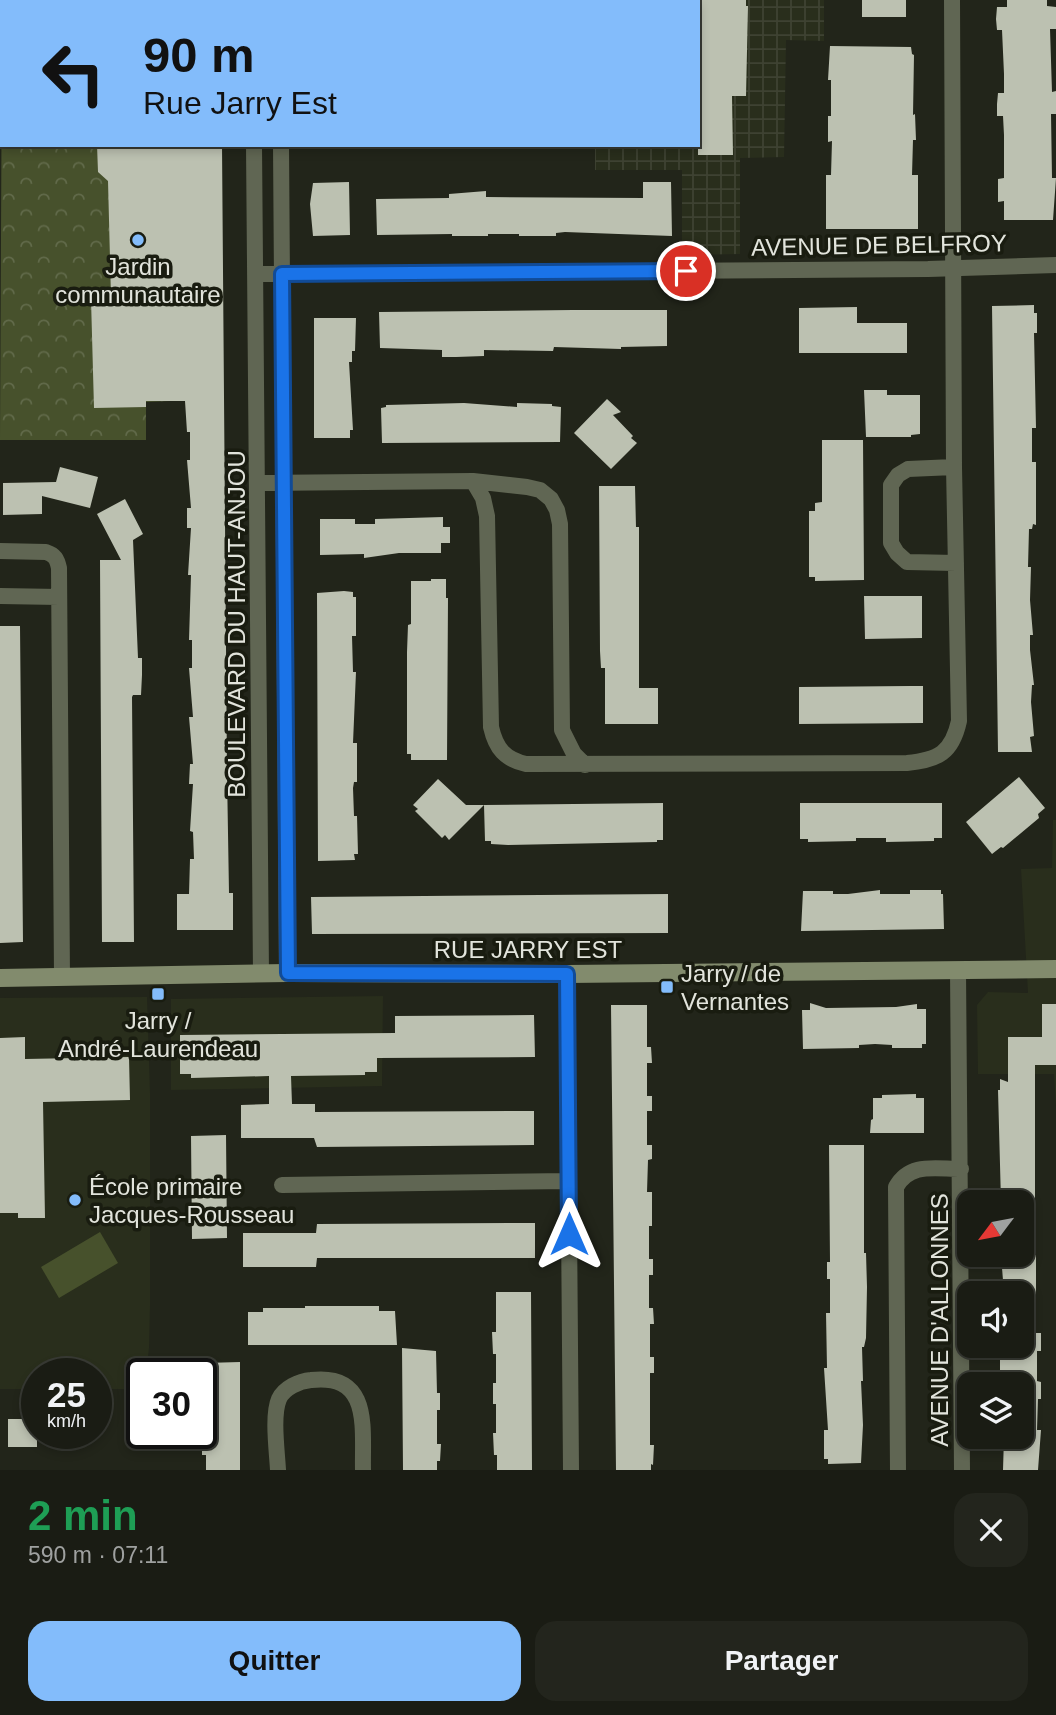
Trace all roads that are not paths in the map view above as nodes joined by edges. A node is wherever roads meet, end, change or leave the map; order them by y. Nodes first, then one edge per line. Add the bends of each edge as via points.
1 (952, 0) edge
2 (254, 147) edge
3 (281, 147) edge
4 (1056, 265) edge
5 (954, 267) junction
6 (255, 274) junction
7 (282, 274) junction
8 (954, 467) junction
9 (473, 481) junction
10 (285, 482) junction
11 (258, 483) junction
12 (0, 551) edge
13 (956, 563) junction
14 (0, 596) edge
15 (59, 597) junction
16 (585, 765) junction
17 (1056, 969) edge
18 (958, 970) junction
19 (288, 973) junction
20 (261, 974) junction
21 (567, 974) junction
22 (62, 977) junction
23 (0, 978) edge
24 (961, 1169) junction
25 (568, 1181) junction
26 (282, 1185) dead end
27 (278, 1470) edge
28 (363, 1470) edge
29 (571, 1470) edge
30 (898, 1470) edge
31 (962, 1470) edge

1 - 5 street
2 - 6 street, BOULEVARD DU HAUT-ANJOU
3 - 7 street, BOULEVARD DU HAUT-ANJOU
4 - 5 street, AVENUE DE BELFROY
5 - 7 street, AVENUE DE BELFROY
5 - 8 street
6 - 7 street
6 - 11 street, BOULEVARD DU HAUT-ANJOU
7 - 10 street, BOULEVARD DU HAUT-ANJOU
8 - 13 street
8 - 13 street via 908,469 898,475 891,485 891,543 907,562
9 - 10 street
9 - 16 street via 540,490 557,510 562,730
9 - 16 street via 487,516 495,742 513,761
10 - 11 street
10 - 19 street, BOULEVARD DU HAUT-ANJOU
11 - 20 street, BOULEVARD DU HAUT-ANJOU
12 - 15 street via 52,554 59,568
13 - 16 street via 959,721 956,737 944,752 927,761 907,763
14 - 15 street
15 - 22 street
17 - 18 street, RUE JARRY EST
18 - 21 street, RUE JARRY EST
18 - 24 street, AVENUE D'ALLONNES
19 - 20 street, RUE JARRY EST
19 - 21 street, RUE JARRY EST
20 - 22 street, RUE JARRY EST
21 - 25 street
22 - 23 street, RUE JARRY EST
24 - 30 street, AVENUE D'ALLONNES via 907,1172 896,1187
24 - 31 street, AVENUE D'ALLONNES
25 - 26 street
25 - 29 street
27 - 28 street via 278,1402 296,1384 310,1380 334,1381 355,1393 362,1418

